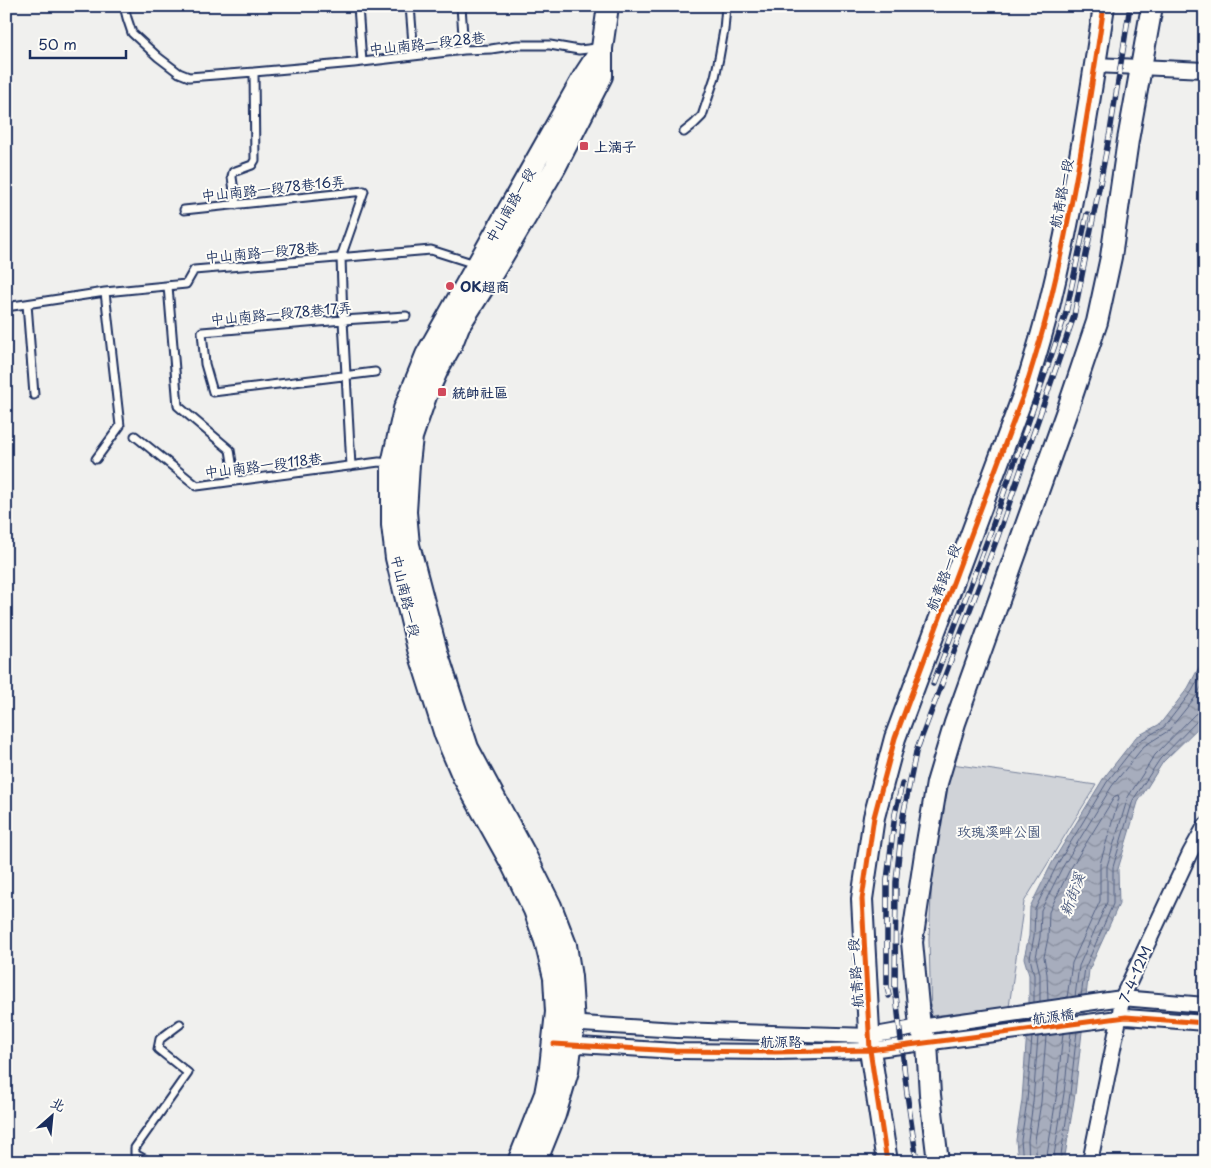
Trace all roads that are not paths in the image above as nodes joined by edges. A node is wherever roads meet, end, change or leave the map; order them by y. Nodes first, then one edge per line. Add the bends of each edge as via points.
1 (124, 6) edge
2 (358, 6) edge
3 (410, 6) edge
4 (461, 6) edge
5 (608, 6) edge
6 (726, 6) edge
7 (1104, 6) edge
8 (1152, 6) edge
9 (602, 48) junction
10 (464, 50) junction
11 (414, 56) junction
12 (362, 62) junction
13 (1095, 65) junction
14 (1141, 68) junction
15 (1205, 70) edge
16 (254, 72) junction
17 (684, 132) dead end
18 (236, 205) junction
19 (184, 210) dead end
20 (342, 257) junction
21 (485, 268) junction
22 (168, 286) junction
23 (105, 292) junction
24 (27, 304) junction
25 (6, 307) edge
26 (406, 316) dead end
27 (343, 320) junction
28 (375, 372) dead end
29 (347, 375) junction
30 (34, 395) dead end
31 (135, 436) dead end
32 (96, 459) dead end
33 (400, 464) junction
34 (351, 466) junction
35 (235, 481) junction
36 (1205, 826) edge
37 (1122, 998) junction
38 (1205, 1005) edge
39 (1009, 1014) joint
40 (1119, 1019) junction
41 (564, 1023) junction
42 (180, 1024) dead end
43 (1205, 1024) edge
44 (1008, 1033) joint
45 (923, 1035) junction
46 (870, 1043) junction
47 (562, 1044) junction
48 (150, 1162) edge
49 (518, 1162) edge
50 (536, 1162) edge
51 (887, 1162) edge
52 (938, 1162) edge
53 (1090, 1162) edge

1 - 16 lane, 中山南路一段28巷 via 132,33 179,73 189,77
2 - 12 lane
3 - 11 lane
4 - 10 lane
5 - 9 street, 中山南路一段
6 - 17 lane via 715,77 702,116
7 - 13 street, 航青路一段
8 - 14 street
9 - 10 lane, 中山南路一段28巷 via 579,50 550,45 517,45
9 - 21 street, 中山南路一段
10 - 11 lane, 中山南路一段28巷
11 - 12 lane, 中山南路一段28巷
12 - 16 lane, 中山南路一段28巷
13 - 14 street
13 - 46 street, 航青路一段 via 1074,189 1037,351 895,738 874,817 862,899
14 - 15 street
14 - 45 street via 1111,257 1097,322 955,723 937,783 912,942
16 - 18 lane via 255,160 252,165 232,172
18 - 19 lane, 中山南路一段78巷16弄
18 - 20 lane, 中山南路一段78巷16弄 via 364,191
20 - 21 lane, 中山南路一段78巷 via 431,250
20 - 22 lane, 中山南路一段78巷 via 194,270 186,284
20 - 27 lane
21 - 33 street, 中山南路一段 via 426,355 404,409
22 - 23 lane, 中山南路一段78巷
22 - 35 lane via 178,406 230,450
23 - 24 lane, 中山南路一段78巷
23 - 32 lane via 120,426
24 - 25 lane, 中山南路一段78巷
24 - 30 lane
26 - 27 lane, 中山南路一段78巷17弄
27 - 29 lane
27 - 29 lane, 中山南路一段78巷17弄 via 202,332 212,392
28 - 29 lane, 中山南路一段78巷17弄
29 - 34 lane
31 - 35 lane, 中山南路一段118巷 via 197,486
33 - 34 lane, 中山南路一段118巷 via 379,462
33 - 41 street, 中山南路一段 via 392,525 396,558 418,649 445,735 463,777 534,910 554,978 556,1012
34 - 35 lane, 中山南路一段118巷
36 - 37 street, 7-4-12M
37 - 38 street
37 - 39 street, 航源橋
37 - 40 street, 7-4-12M
39 - 45 street, 航源路
40 - 43 street
40 - 44 street, 航源橋
40 - 53 street, 7-4-12M
41 - 46 street, 航源路
41 - 47 street, 中山南路一段
42 - 48 lane via 160,1040 158,1049 188,1073 135,1148 135,1154
44 - 45 street, 航源路
45 - 46 street, 航源路
45 - 52 street
46 - 47 street, 航源路 via 776,1052
46 - 51 street, 航青路一段
47 - 49 street, 中山南路一段
47 - 50 street, 中山南路一段 via 568,1071

